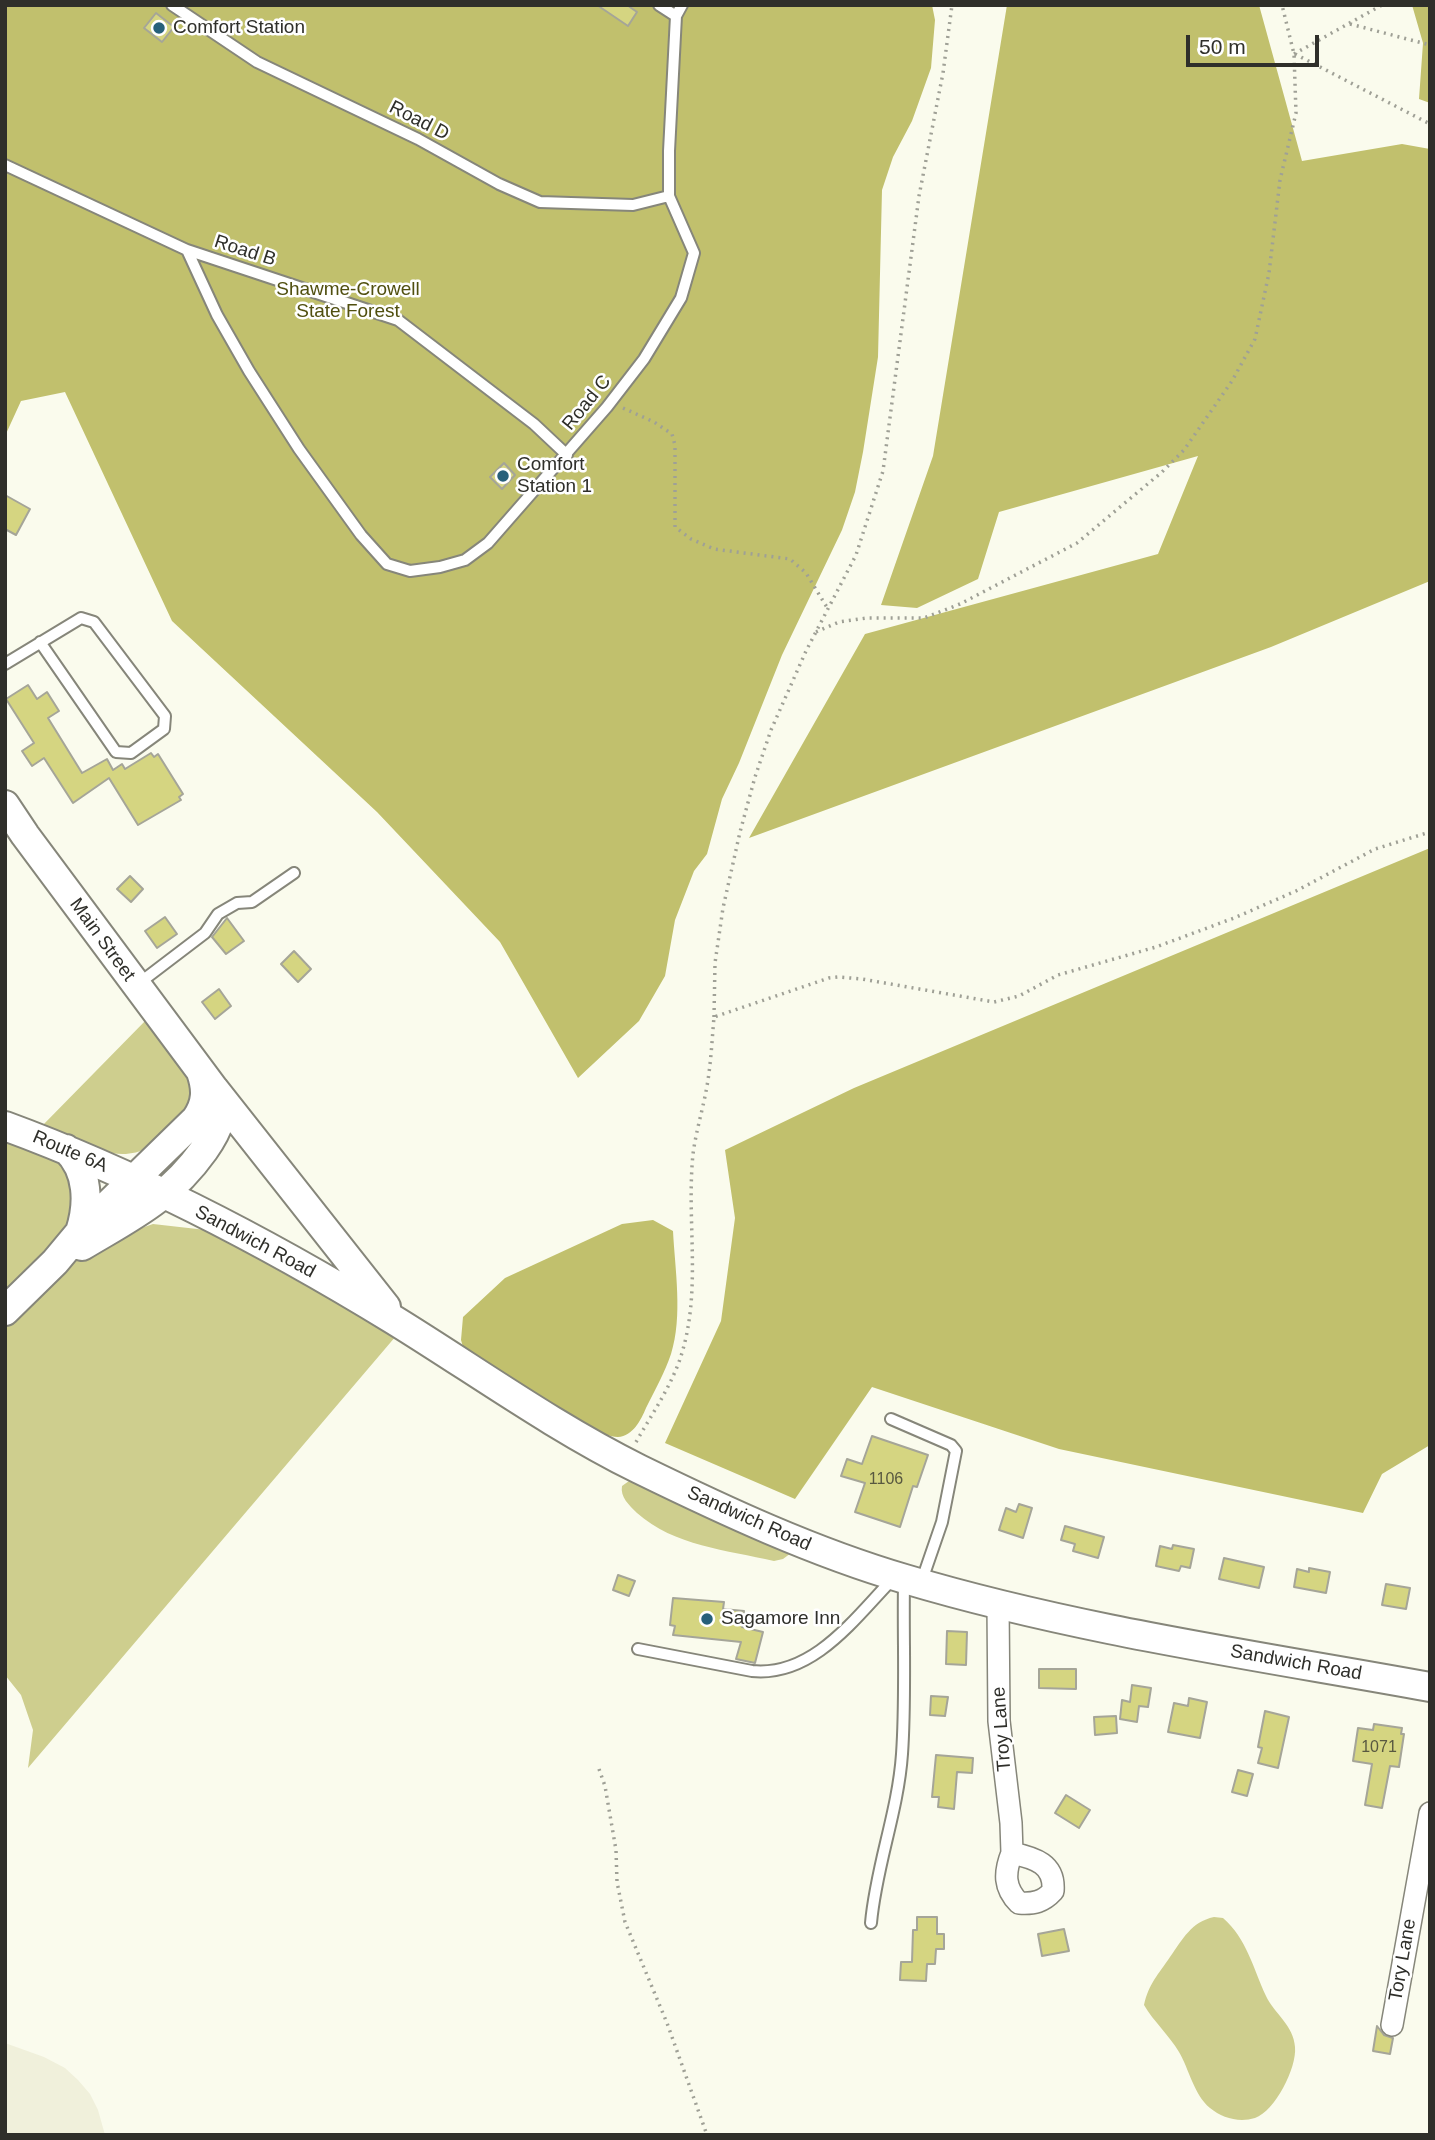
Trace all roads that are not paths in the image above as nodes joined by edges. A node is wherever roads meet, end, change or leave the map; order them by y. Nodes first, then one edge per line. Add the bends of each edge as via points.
1 (172, 5) edge
2 (659, 5) edge
3 (682, 5) edge
4 (676, 16) junction
5 (5, 164) edge
6 (669, 197) junction
7 (187, 250) junction
8 (567, 455) junction
9 (40, 642) junction
10 (5, 664) edge
11 (5, 805) edge
12 (294, 873) dead end
13 (136, 986) junction
14 (207, 1080) junction
15 (5, 1126) edge
16 (66, 1149) junction
17 (134, 1179) junction
18 (165, 1194) junction
19 (80, 1233) junction
20 (55, 1262) junction
21 (5, 1311) edge
22 (398, 1323) junction
23 (891, 1419) dead end
24 (905, 1582) junction
25 (998, 1604) junction
26 (638, 1649) dead end
27 (1430, 1687) edge
28 (1430, 1813) edge
29 (1012, 1853) dead end
30 (870, 1923) dead end
31 (1392, 2025) dead end

1 - 6 lane, Road D via 257,62 540,202 633,205
2 - 4 lane
3 - 4 lane, Road C
4 - 6 lane, Road C
5 - 7 lane, Road B
6 - 8 lane, Road C via 694,253 681,298 644,359
7 - 8 lane, Road B via 398,320 534,424
7 - 8 lane, Road C via 217,315 263,393 361,535 387,564 410,571 465,560 488,543
9 - 9 lane via 81,618 94,622 165,716 164,729 131,753 116,752
9 - 10 lane
11 - 13 main road, Main Street
12 - 13 lane via 252,902 237,903 218,914 205,933
13 - 14 main road, Main Street
14 - 17 main road via 200,1112
14 - 18 main road, Main Street via 221,1107 217,1131
14 - 22 main road, Main Street
15 - 16 main road, Route 6A
16 - 17 main road, Route 6A
16 - 19 main road via 84,1181
17 - 18 main road, Sandwich Road
17 - 19 main road
18 - 20 main road, Main Street
18 - 22 main road, Sandwich Road
19 - 20 main road
20 - 21 main road
22 - 24 main road, Sandwich Road via 624,1461 716,1506
23 - 24 lane via 956,1451 942,1522
24 - 25 main road, Sandwich Road
24 - 26 lane via 793,1666 752,1671
24 - 30 lane via 902,1754
25 - 27 main road, Sandwich Road
25 - 29 street, Troy Lane via 999,1721
28 - 31 street, Tory Lane

